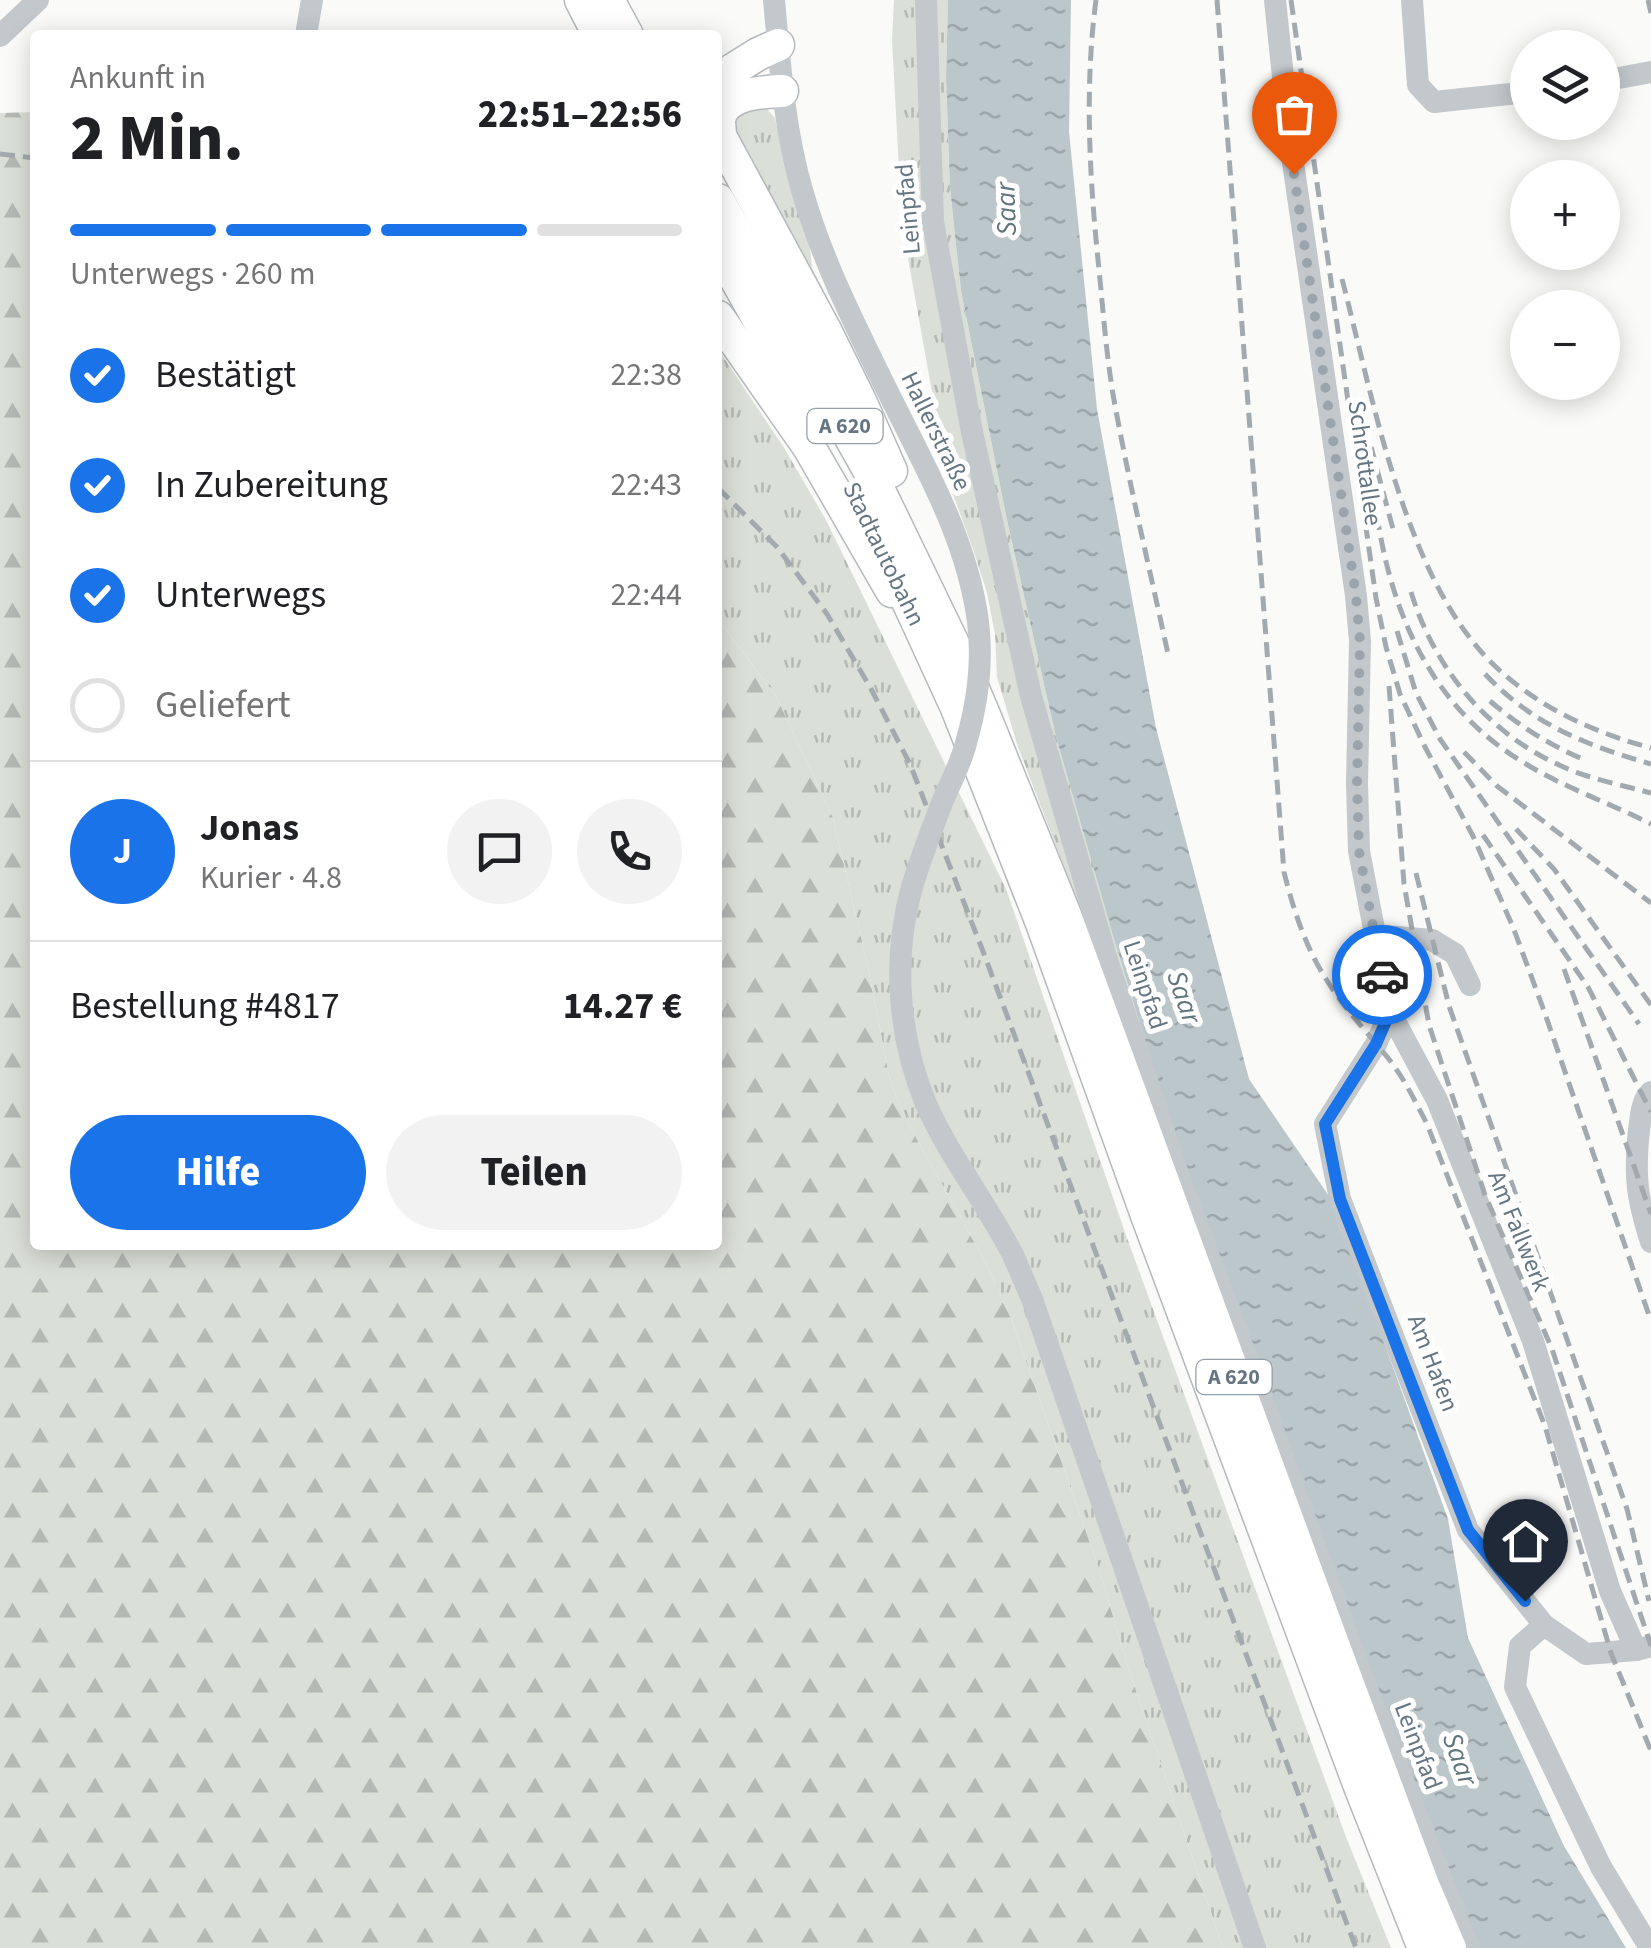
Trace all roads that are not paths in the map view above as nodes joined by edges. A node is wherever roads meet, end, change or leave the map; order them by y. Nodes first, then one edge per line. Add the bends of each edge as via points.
1 (38, 0) edge
2 (312, 0) edge
3 (581, 0) edge
4 (608, 0) edge
5 (774, 0) edge
6 (926, 0) edge
7 (1275, 0) edge
8 (1412, 0) edge
9 (307, 30) edge
10 (596, 30) edge
11 (624, 30) edge
12 (0, 36) edge
13 (778, 46) junction
14 (1651, 72) edge
15 (722, 76) edge
16 (1620, 78) edge
17 (782, 91) junction
18 (1510, 94) edge
19 (722, 112) edge
20 (722, 140) edge
21 (722, 207) edge
22 (722, 254) edge
23 (722, 323) edge
24 (946, 656) junction
25 (1010, 810) junction
26 (1374, 936) junction
27 (1470, 985) dead end
28 (1390, 1012) junction
29 (1651, 1092) edge
30 (1651, 1242) edge
31 (1544, 1625) junction
32 (1644, 1648) edge
33 (1254, 1948) edge
34 (1424, 1948) edge
35 (1450, 1948) edge
36 (1469, 1948) edge
37 (1650, 1948) edge

1 - 12 street
2 - 9 street
3 - 10 highway
4 - 11 highway
5 - 13 street, Hallerstraße
6 - 36 street, Leinpfad via 933,222 1031,696 1178,1174
7 - 26 street, Schrottallee via 1288,135 1356,596 1359,851
8 - 18 street via 1418,85 1434,102
13 - 15 highway
13 - 17 street, Hallerstraße
14 - 16 street
17 - 19 highway via 740,97
17 - 33 street, Hallerstraße, bridge via 820,244 943,507 978,623 980,662 966,746 926,843 904,924 900,983 913,1066 1032,1299
20 - 24 highway via 860,401 922,547
21 - 24 highway, A 620 via 869,470
22 - 24 highway, Stadtautobahn / A 620
23 - 24 highway, A 620 via 809,447 895,596
24 - 25 highway, A 620
24 - 25 highway, Stadtautobahn / A 620 via 956,708
25 - 34 highway, A 620 via 1042,922 1148,1218
25 - 35 highway, A 620 via 1064,915
26 - 27 street via 1432,940 1455,954
26 - 28 street, Am Fallwerk
28 - 31 street, Am Hafen via 1325,1124 1340,1199 1468,1530
28 - 32 street, Am Fallwerk via 1437,1100 1533,1340 1610,1591
29 - 30 street via 1640,1117 1635,1168
31 - 32 street, Am Hafen via 1586,1654
31 - 37 street via 1520,1646 1515,1688 1600,1867

